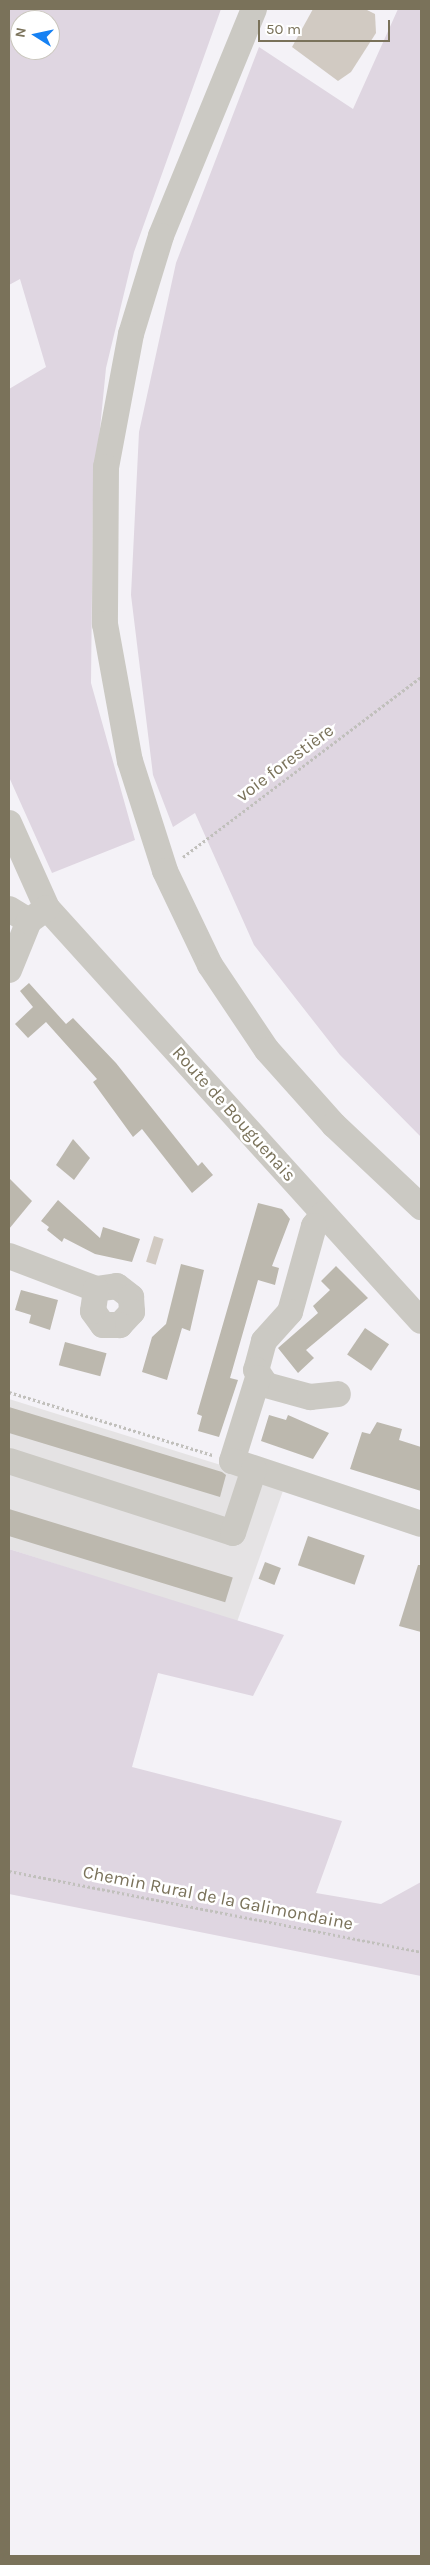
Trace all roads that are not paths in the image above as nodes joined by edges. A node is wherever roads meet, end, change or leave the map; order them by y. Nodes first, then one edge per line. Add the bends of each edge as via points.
1 (254, 9) edge
2 (9, 823) edge
3 (28, 912) edge
4 (9, 970) edge
5 (421, 1206) edge
6 (323, 1214) junction
7 (9, 1256) edge
8 (96, 1289) dead end
9 (421, 1321) edge
10 (258, 1378) junction
11 (338, 1394) dead end
12 (9, 1461) edge
13 (243, 1465) junction
14 (421, 1524) edge

1 - 5 street via 161,236 131,334 106,467 105,624 130,761 164,871 210,965 267,1050 334,1125
2 - 3 street, Route de Bouguenais
3 - 4 street
3 - 6 street, Route de Bouguenais
6 - 9 street, Route de Bouguenais
6 - 10 street via 314,1226 290,1312 264,1341 256,1360
7 - 8 street
10 - 11 street via 266,1386 310,1397
10 - 13 street
12 - 13 street via 233,1533
13 - 14 street

